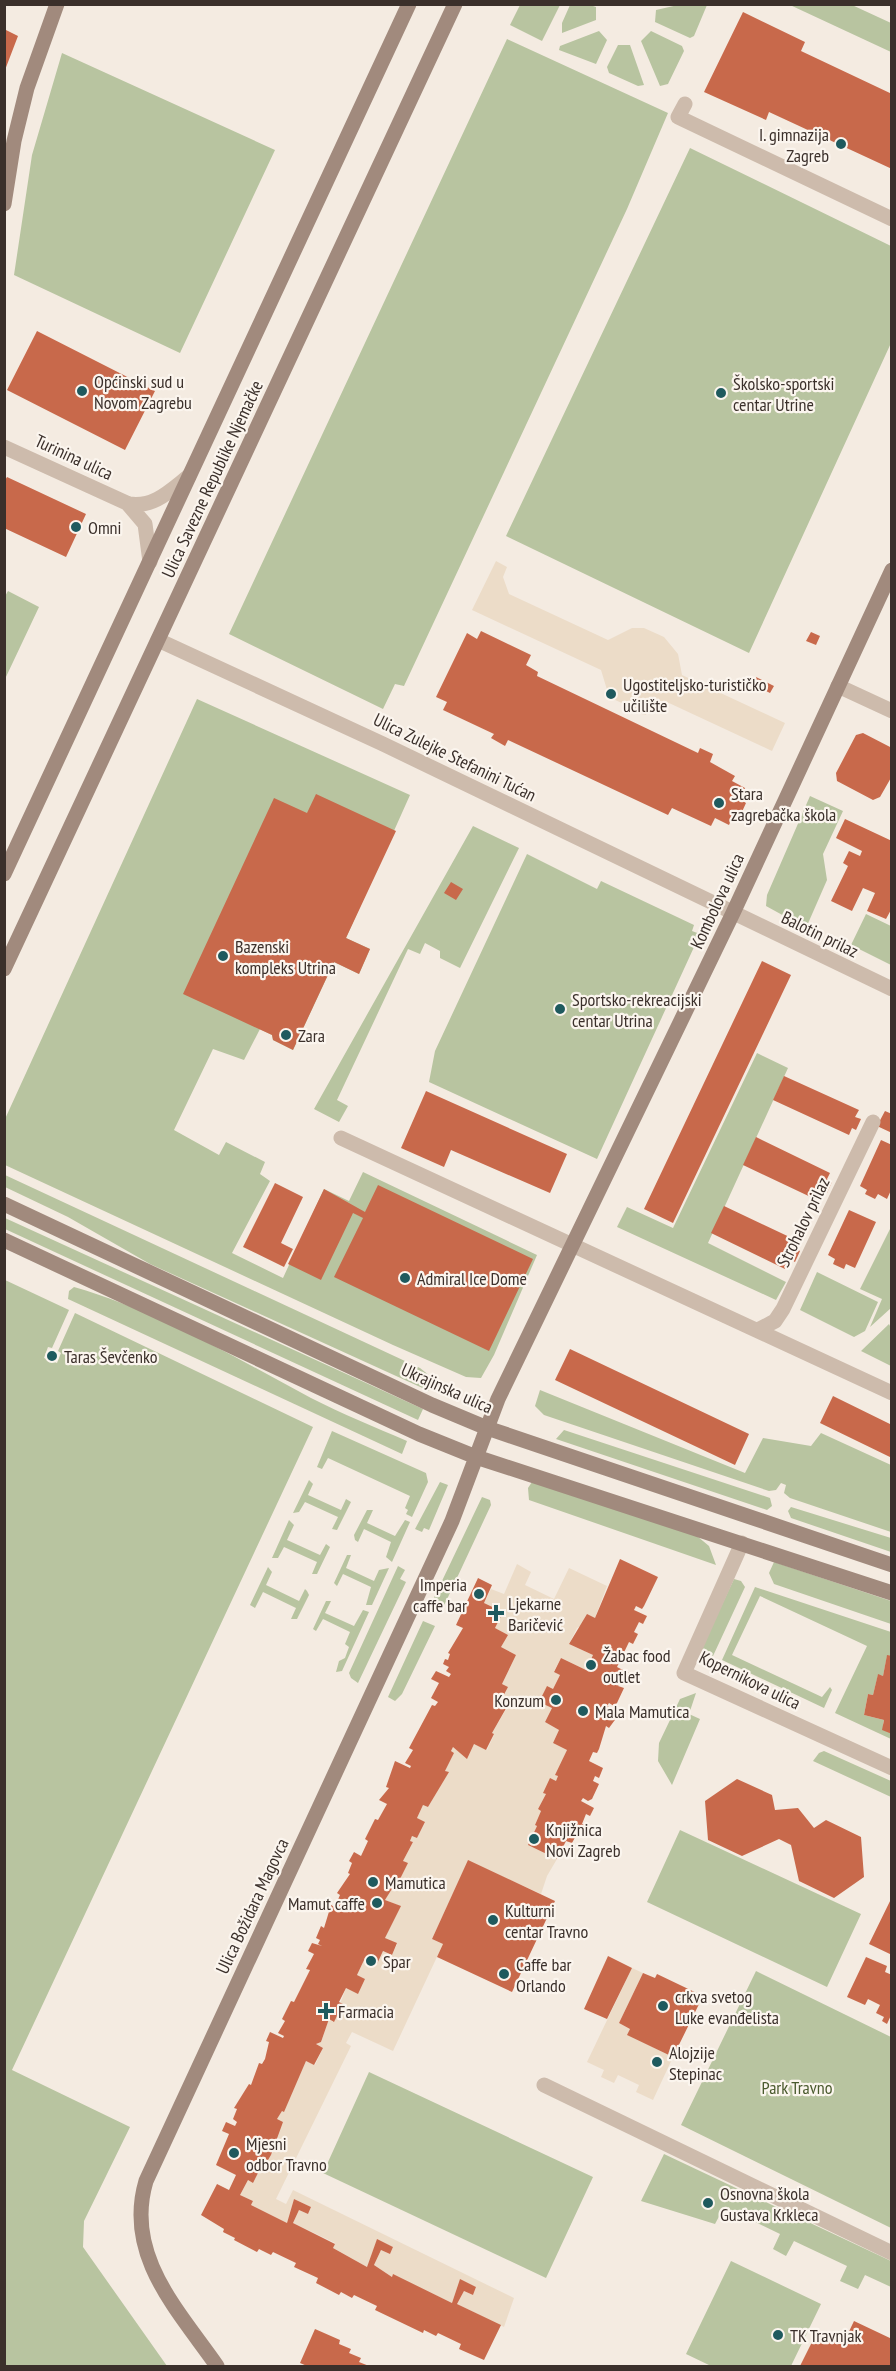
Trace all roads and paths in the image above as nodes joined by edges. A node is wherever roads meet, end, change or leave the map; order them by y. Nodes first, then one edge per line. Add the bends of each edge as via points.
1 (57, 4) edge
2 (409, 4) edge
3 (455, 4) edge
4 (685, 104) dead end
5 (4, 204) edge
6 (891, 219) edge
7 (4, 447) edge
8 (189, 476) junction
9 (127, 503) junction
10 (150, 561) junction
11 (891, 570) edge
12 (158, 640) junction
13 (838, 686) junction
14 (891, 711) edge
15 (4, 874) edge
16 (733, 913) junction
17 (4, 969) edge
18 (891, 989) edge
19 (873, 1122) dead end
20 (341, 1138) dead end
21 (4, 1204) edge
22 (4, 1240) edge
23 (574, 1246) junction
24 (758, 1329) junction
25 (891, 1393) edge
26 (487, 1428) junction
27 (476, 1457) junction
28 (742, 1543) junction
29 (891, 1565) edge
30 (891, 1593) edge
31 (891, 1768) edge
32 (544, 2085) dead end
33 (891, 2253) edge
34 (218, 2367) edge

1 - 5 street via 27,88
2 - 8 street, Ulica Savezne Republike Njemačke
3 - 12 street, Ulica Savezne Republike Njemačke
4 - 6 street via 678,117
7 - 9 street, Turinina ulica
8 - 9 street, Turinina ulica via 156,501 142,505
8 - 10 street, Ulica Savezne Republike Njemačke
9 - 10 street, Turinina ulica via 146,524
10 - 15 street, Ulica Savezne Republike Njemačke
11 - 13 street, Kombolova ulica
12 - 16 street, Ulica Zulejke Stefanini Tućan
12 - 17 street, Ulica Savezne Republike Njemačke
13 - 14 street
13 - 16 street, Kombolova ulica
16 - 18 street, Balotin prilaz
16 - 23 street, Kombolova ulica
19 - 24 street, Strohalov prilaz via 783,1309 775,1321
20 - 23 street
21 - 26 street, Ukrajinska ulica
22 - 27 street
23 - 24 street
23 - 26 street, Kombolova ulica
24 - 25 street
26 - 27 street, Ulica Božidara Magovca
26 - 29 street, Ukrajinska ulica
27 - 28 street
27 - 34 street, Ulica Božidara Magovca via 452,1521 144,2188 140,2228 148,2259
28 - 30 street
28 - 31 street, Kopernikova ulica via 684,1673
32 - 33 street

